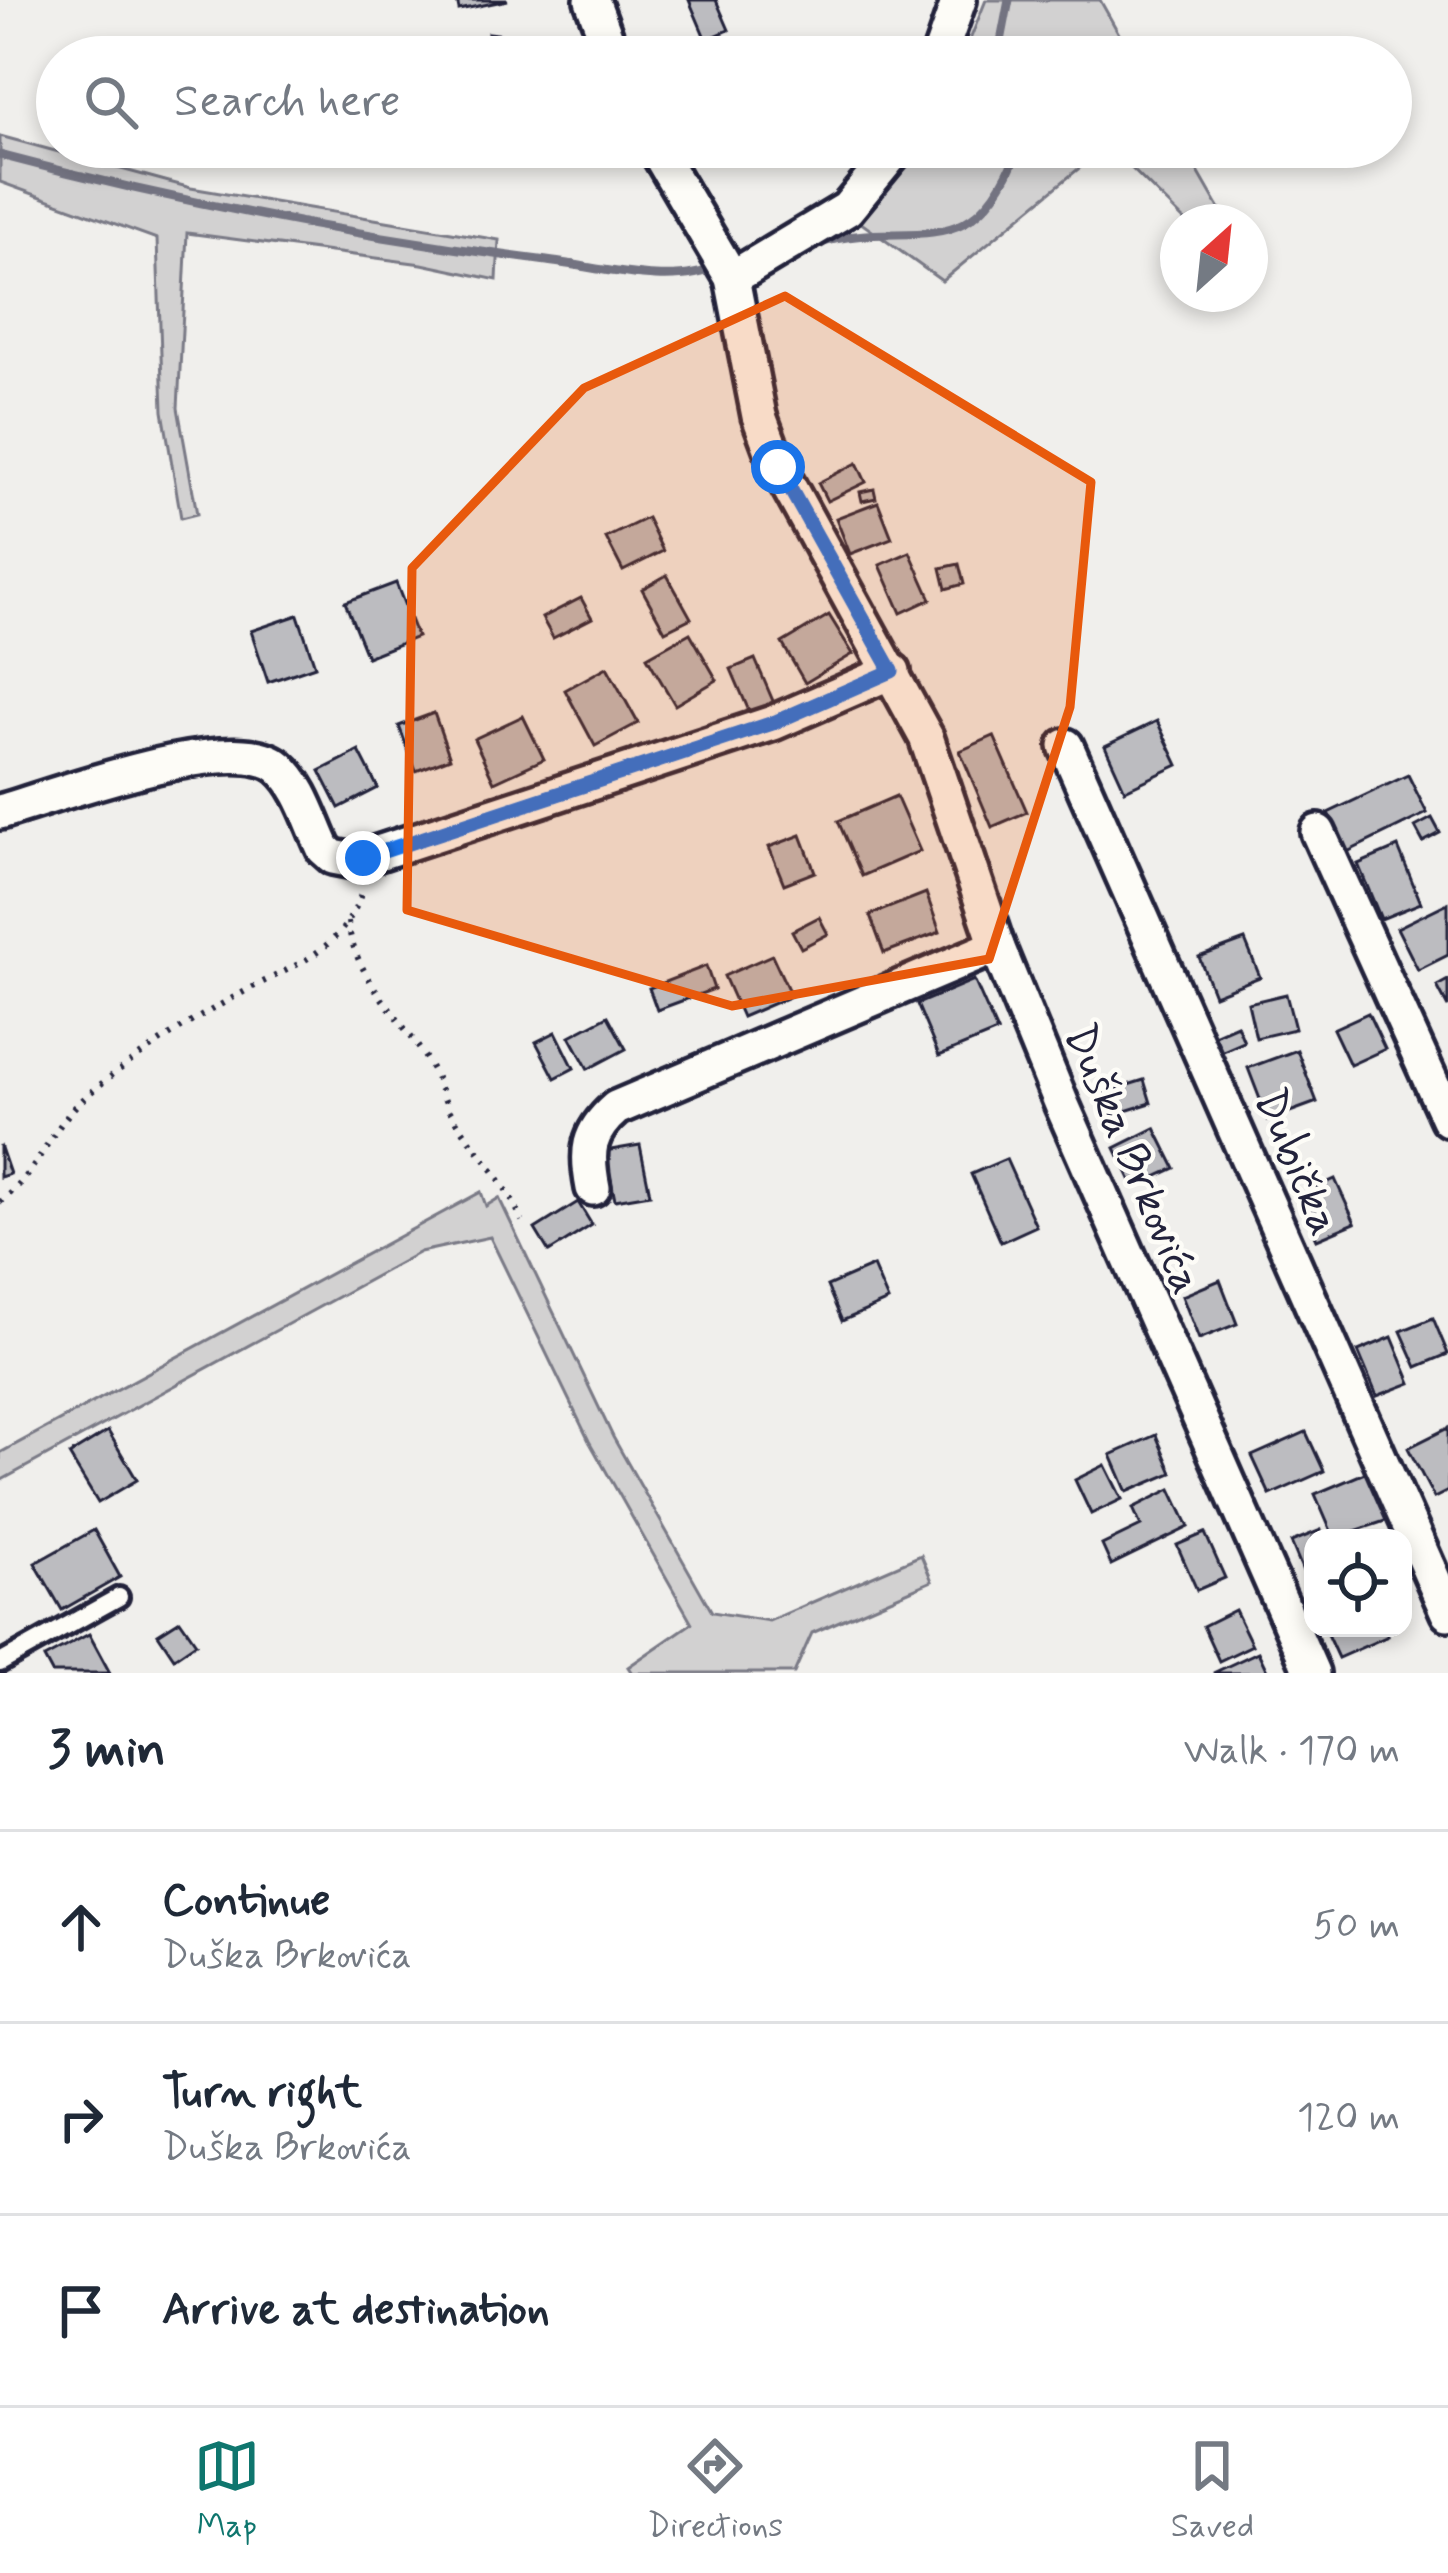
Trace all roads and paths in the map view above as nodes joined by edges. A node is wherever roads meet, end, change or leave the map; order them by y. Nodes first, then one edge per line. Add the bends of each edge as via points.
1 (592, 0) edge
2 (958, 0) edge
3 (605, 36) edge
4 (946, 36) edge
5 (668, 168) edge
6 (881, 168) edge
7 (732, 278) junction
8 (892, 671) junction
9 (1066, 746) dead end
10 (0, 812) edge
11 (1318, 832) dead end
12 (361, 859) junction
13 (348, 922) junction
14 (997, 946) junction
15 (1448, 1119) edge
16 (593, 1188) dead end
17 (0, 1202) edge
18 (522, 1221) dead end
19 (119, 1597) dead end
20 (1448, 1613) edge
21 (0, 1664) edge
22 (1312, 1673) edge

1 - 3 street
2 - 4 street
5 - 7 street, Duška Brkovića
6 - 7 street via 847,209
7 - 8 street, Duška Brkovića via 759,416 778,467
8 - 12 street via 753,730
8 - 14 street, Duška Brkovića via 926,737
9 - 20 street, Dubička
10 - 12 street via 202,755 242,752 287,776 333,857
11 - 15 street
12 - 13 path via 361,896
13 - 17 path via 323,951 239,994 78,1104 20,1188
13 - 18 path via 384,1004
14 - 16 street via 616,1108 588,1144
14 - 22 street, Duška Brkovića
19 - 21 lane

